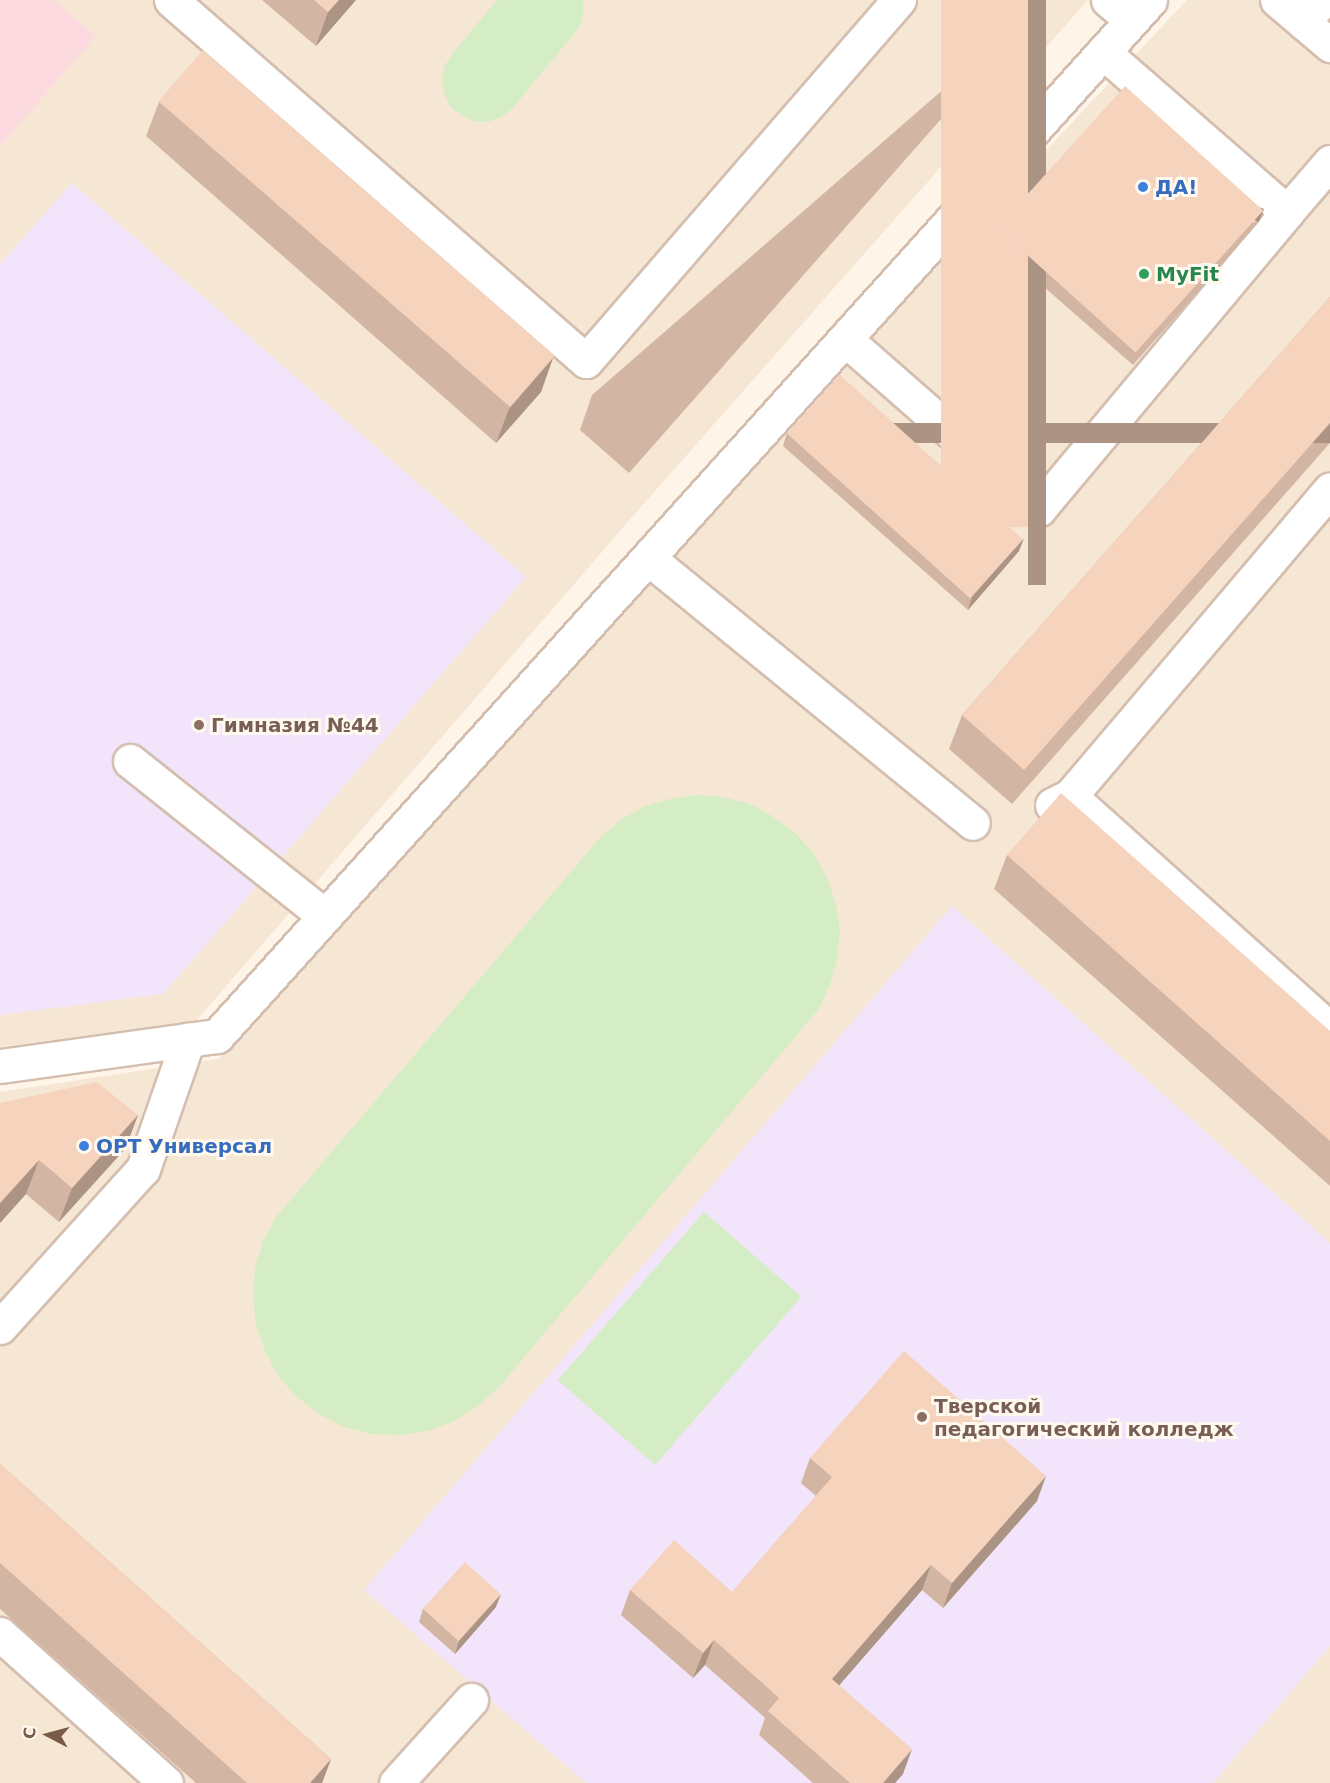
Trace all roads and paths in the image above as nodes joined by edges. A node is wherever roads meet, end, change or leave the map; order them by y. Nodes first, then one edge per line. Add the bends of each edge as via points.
1 (171, 0) edge
2 (899, 0) edge
3 (1277, 0) edge
4 (1130, 7) edge
5 (1312, 11) edge
6 (1330, 45) edge
7 (1103, 52) junction
8 (1328, 167) edge
9 (1287, 212) junction
10 (845, 339) junction
11 (1330, 489) edge
12 (648, 558) junction
13 (130, 761) dead end
14 (973, 823) dead end
15 (325, 916) junction
16 (1330, 1029) edge
17 (188, 1040) junction
18 (0, 1066) edge
19 (0, 1327) edge
20 (0, 1634) edge
21 (471, 1700) dead end
22 (166, 1783) edge
23 (396, 1783) edge

1 - 2 street via 586,361
3 - 5 street
4 - 7 street
5 - 6 street
7 - 9 street
7 - 10 street
8 - 9 street
9 - 10 street via 1039,510
10 - 12 street
11 - 16 street via 1061,800
12 - 14 street
12 - 15 street
13 - 15 street
15 - 17 street via 217,1036
17 - 18 street
17 - 19 street via 143,1169
20 - 22 street
21 - 23 street

